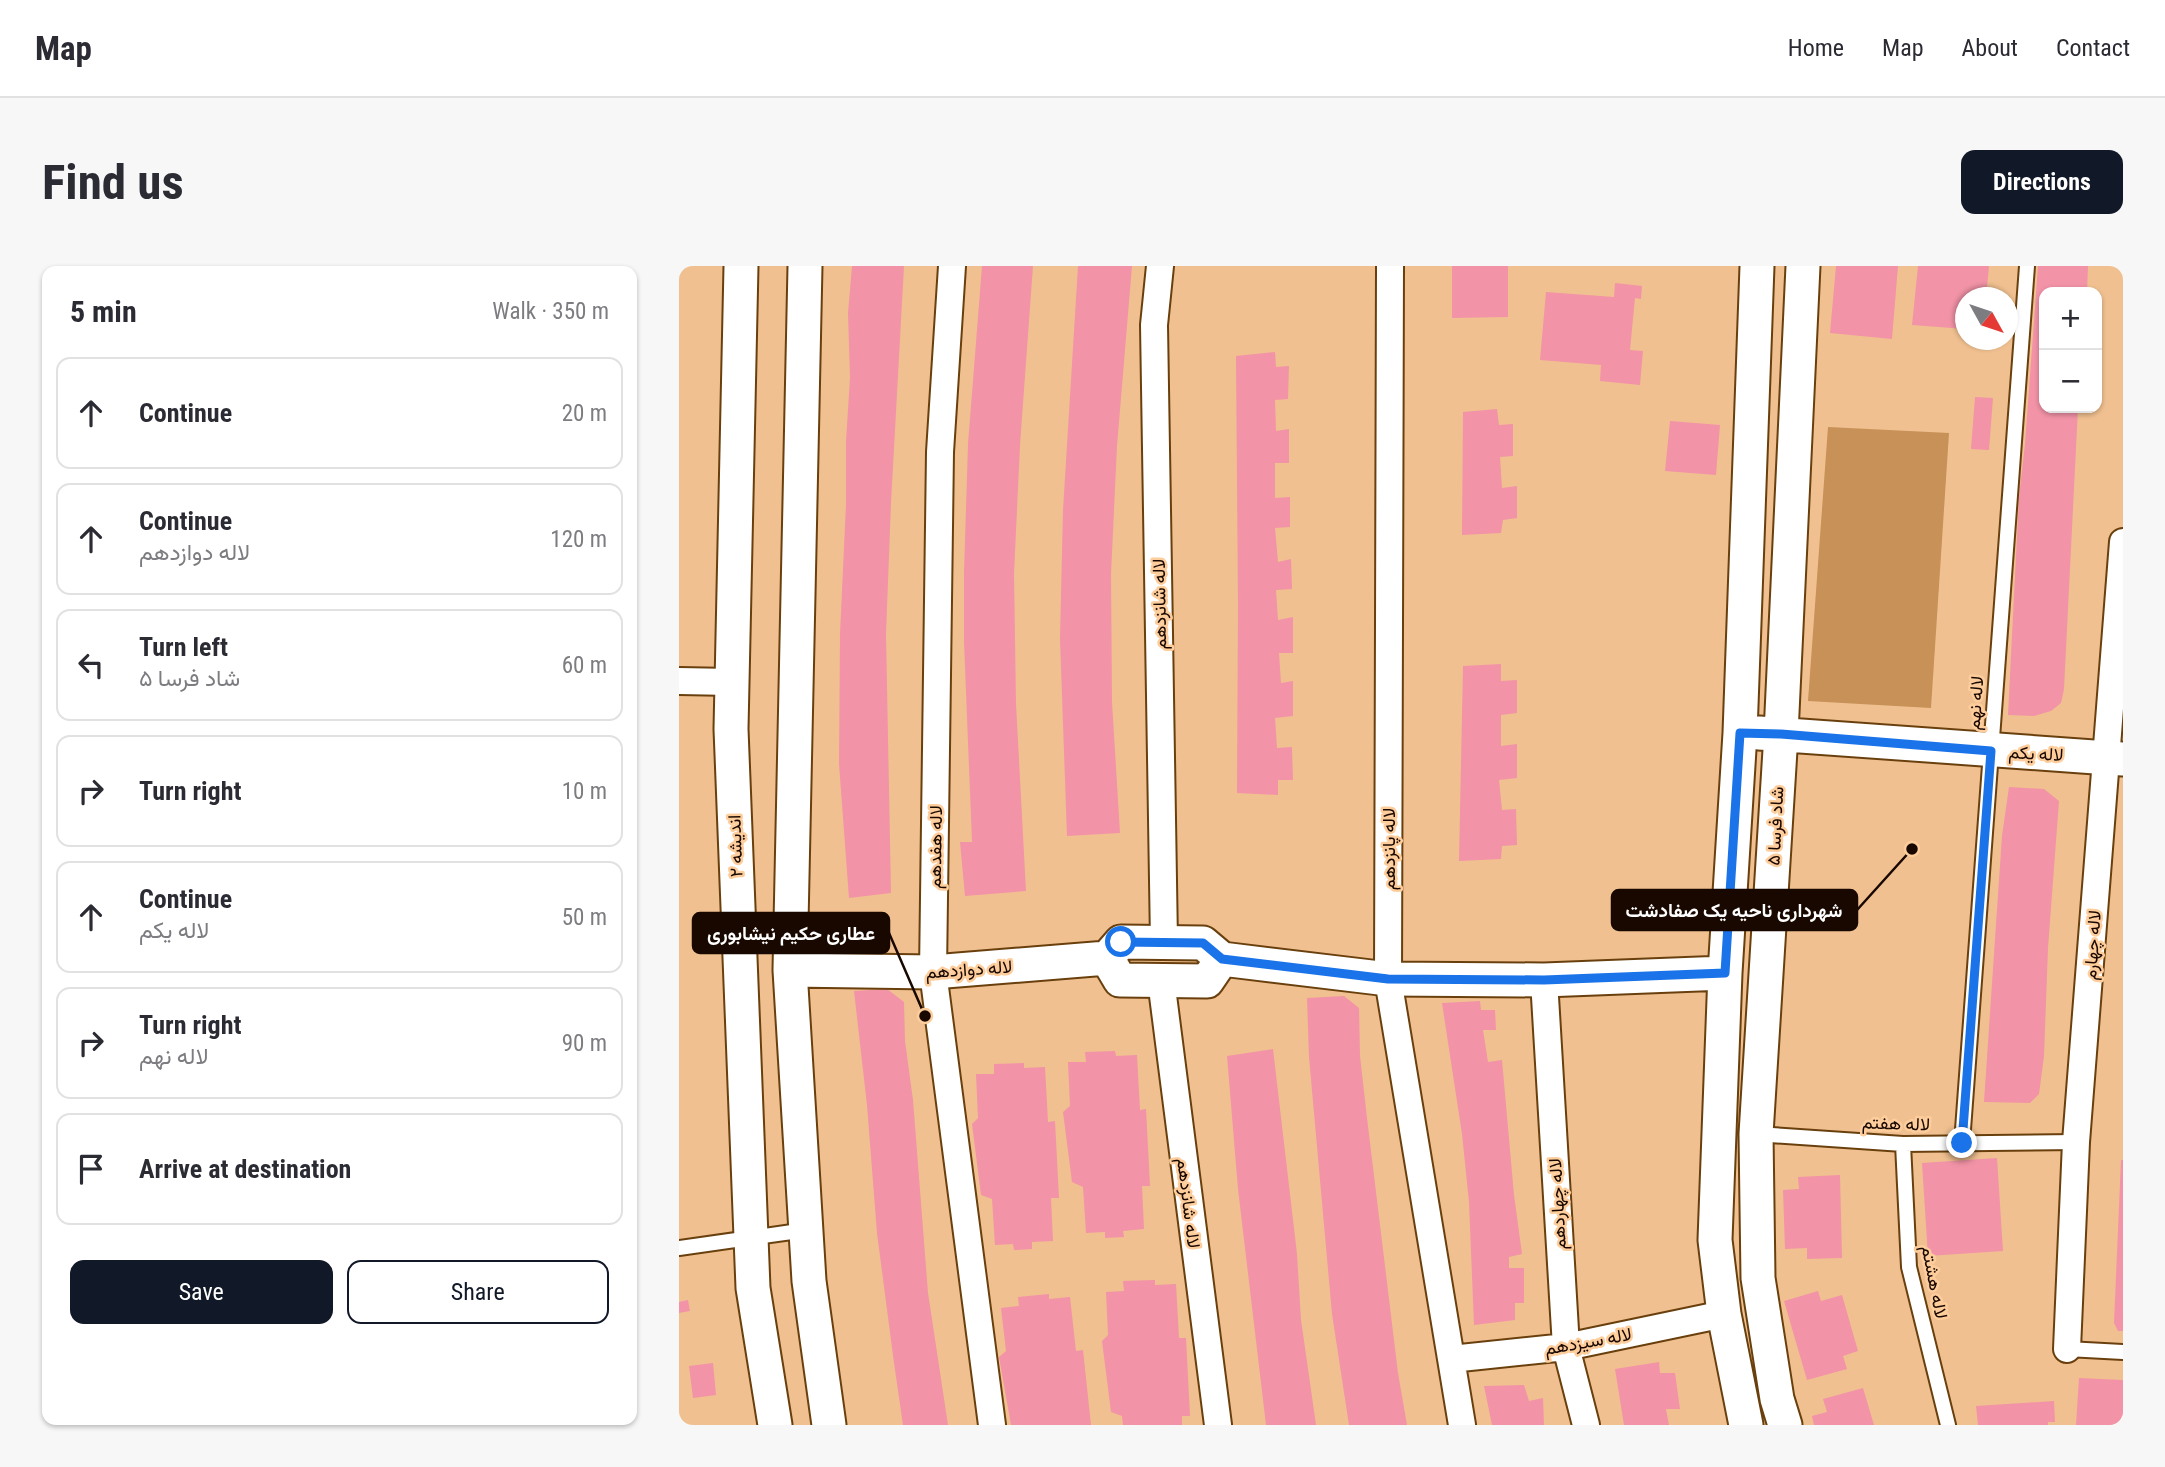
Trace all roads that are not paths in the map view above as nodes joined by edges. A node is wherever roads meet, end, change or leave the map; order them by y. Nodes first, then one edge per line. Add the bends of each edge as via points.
1 (741, 266) edge
2 (805, 266) edge
3 (952, 266) edge
4 (1160, 266) edge
5 (1390, 266) edge
6 (1757, 266) edge
7 (1803, 266) edge
8 (2027, 266) edge
9 (2123, 542) edge
10 (680, 680) edge
11 (732, 682) junction
12 (1740, 733) junction
13 (1781, 734) junction
14 (1991, 751) junction
15 (2114, 758) edge
16 (1164, 942) junction
17 (1107, 958) junction
18 (1222, 959) junction
19 (790, 970) junction
20 (933, 972) junction
21 (1725, 973) junction
22 (1388, 979) junction
23 (1544, 980) junction
24 (1161, 981) junction
25 (1756, 1134) junction
26 (2076, 1142) junction
27 (1962, 1143) junction
28 (1903, 1144) junction
29 (806, 1230) junction
30 (751, 1236) junction
31 (679, 1248) edge
32 (1724, 1314) junction
33 (1566, 1348) junction
34 (2067, 1349) joint
35 (2123, 1352) edge
36 (1451, 1359) junction
37 (775, 1425) edge
38 (829, 1425) edge
39 (992, 1425) edge
40 (1217, 1425) edge
41 (1462, 1425) edge
42 (1586, 1425) edge
43 (1746, 1425) edge
44 (1785, 1425) edge
45 (1948, 1425) edge

1 - 11 street, اندیشه ۲
2 - 19 street
3 - 20 street, لاله هفدهم via 940,452
4 - 16 street, لاله شانزدهم via 1154,325
5 - 22 street, لاله پانزدهم
6 - 12 street
7 - 13 street, شاد فرسا ۵
8 - 14 lane, لاله نهم
9 - 15 street, لاله چهارم
10 - 11 street
11 - 30 street, اندیشه ۲
12 - 13 street, لاله یکم
12 - 21 street
13 - 14 street, لاله یکم
13 - 25 street, شاد فرسا ۵
14 - 15 street, لاله یکم
14 - 27 lane, لاله نهم
15 - 26 street, لاله چهارم
16 - 17 street via 1121,942
16 - 18 street via 1203,943
17 - 20 street, لاله دوازدهم
17 - 24 street via 1121,980
18 - 22 street
18 - 24 street via 1207,981
19 - 20 street, لاله دوازدهم
19 - 29 street
20 - 39 street, لاله هفدهم
21 - 23 street
21 - 32 street via 1715,1240
22 - 23 street
22 - 36 street, لاله پانزدهم
23 - 33 street, لاله چهاردهم
24 - 40 street, لاله شانزدهم
25 - 28 lane, لاله هفتم
25 - 44 street, شاد فرسا ۵ via 1758,1278
26 - 27 lane, لاله هفتم
26 - 34 street, لاله چهارم
27 - 28 lane, لاله هفتم
28 - 45 lane, لاله هشتم via 1909,1267
29 - 30 lane
29 - 38 street
30 - 31 lane
30 - 37 street, اندیشه ۲ via 753,1288
32 - 33 street, لاله سیزدهم
32 - 43 street
33 - 36 street, لاله سیزدهم
33 - 42 street, لاله چهاردهم
34 - 35 lane
36 - 41 street, لاله پانزدهم

